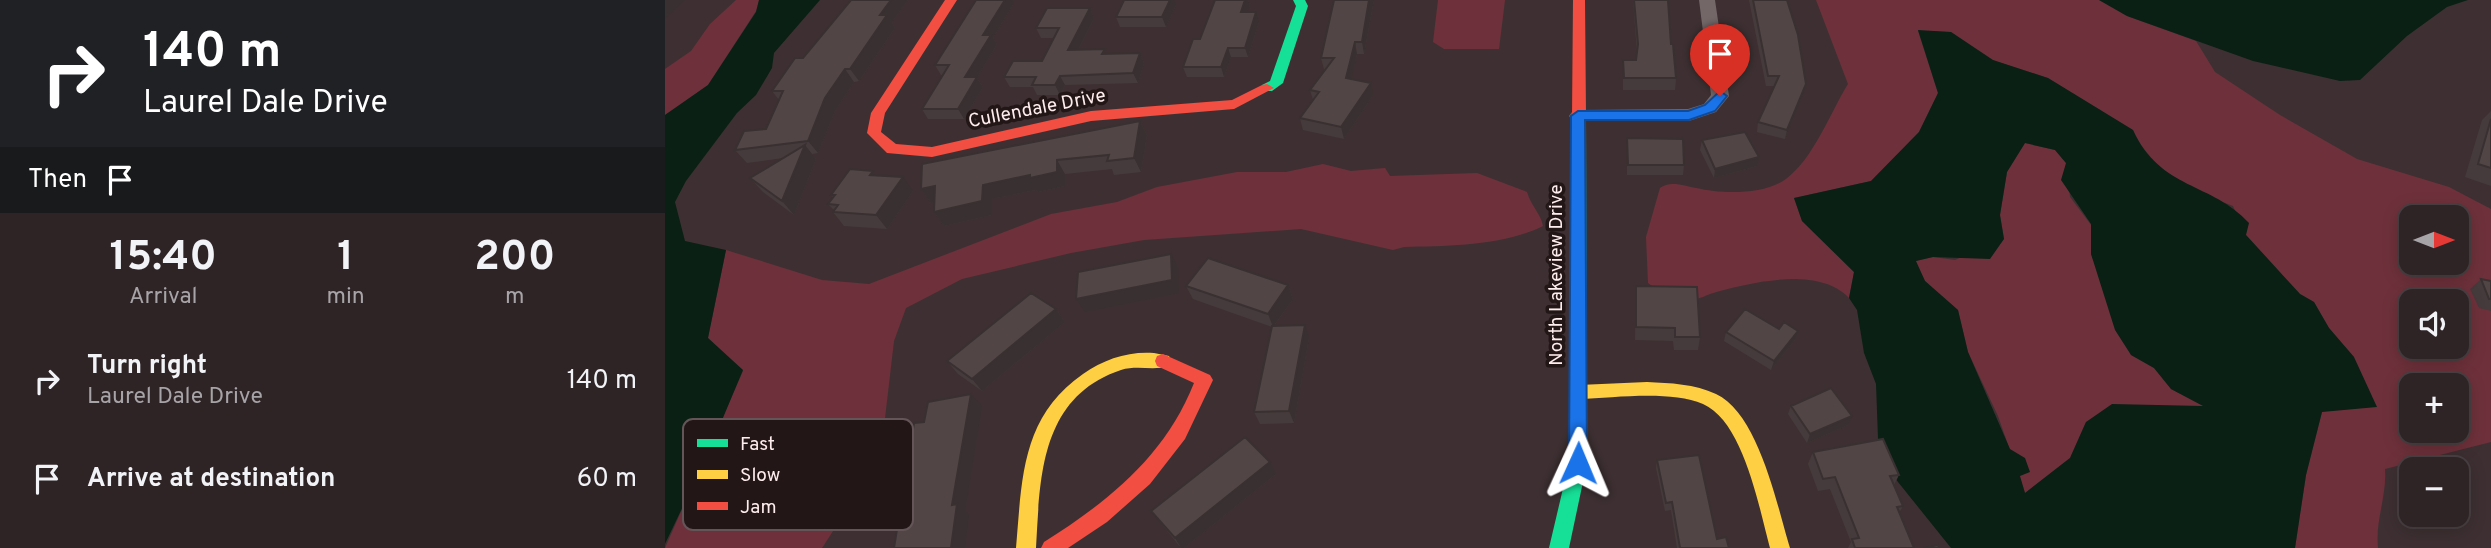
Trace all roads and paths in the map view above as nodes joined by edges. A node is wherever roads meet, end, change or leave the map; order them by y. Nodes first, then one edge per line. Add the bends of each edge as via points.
1 (951, 0) edge
2 (1299, 0) edge
3 (1579, 0) edge
4 (1707, 0) edge
5 (1578, 116) junction
6 (1579, 392) junction
7 (1026, 548) edge
8 (1051, 548) edge
9 (1559, 548) edge
10 (1780, 548) edge

1 - 2 street, Cullendale Drive via 878,113 874,133 892,149 932,152 1091,116 1234,104 1276,83 1302,6
3 - 5 street, North Lakeview Drive
4 - 5 street via 1720,96 1710,108 1689,116
5 - 6 street, North Lakeview Drive
6 - 9 street, North Lakeview Drive via 1578,463
6 - 10 street via 1693,393 1720,403 1739,430
7 - 8 street via 1033,478 1052,411 1095,374 1122,362 1160,359 1204,380 1199,400 1175,441 1143,480 1113,507

